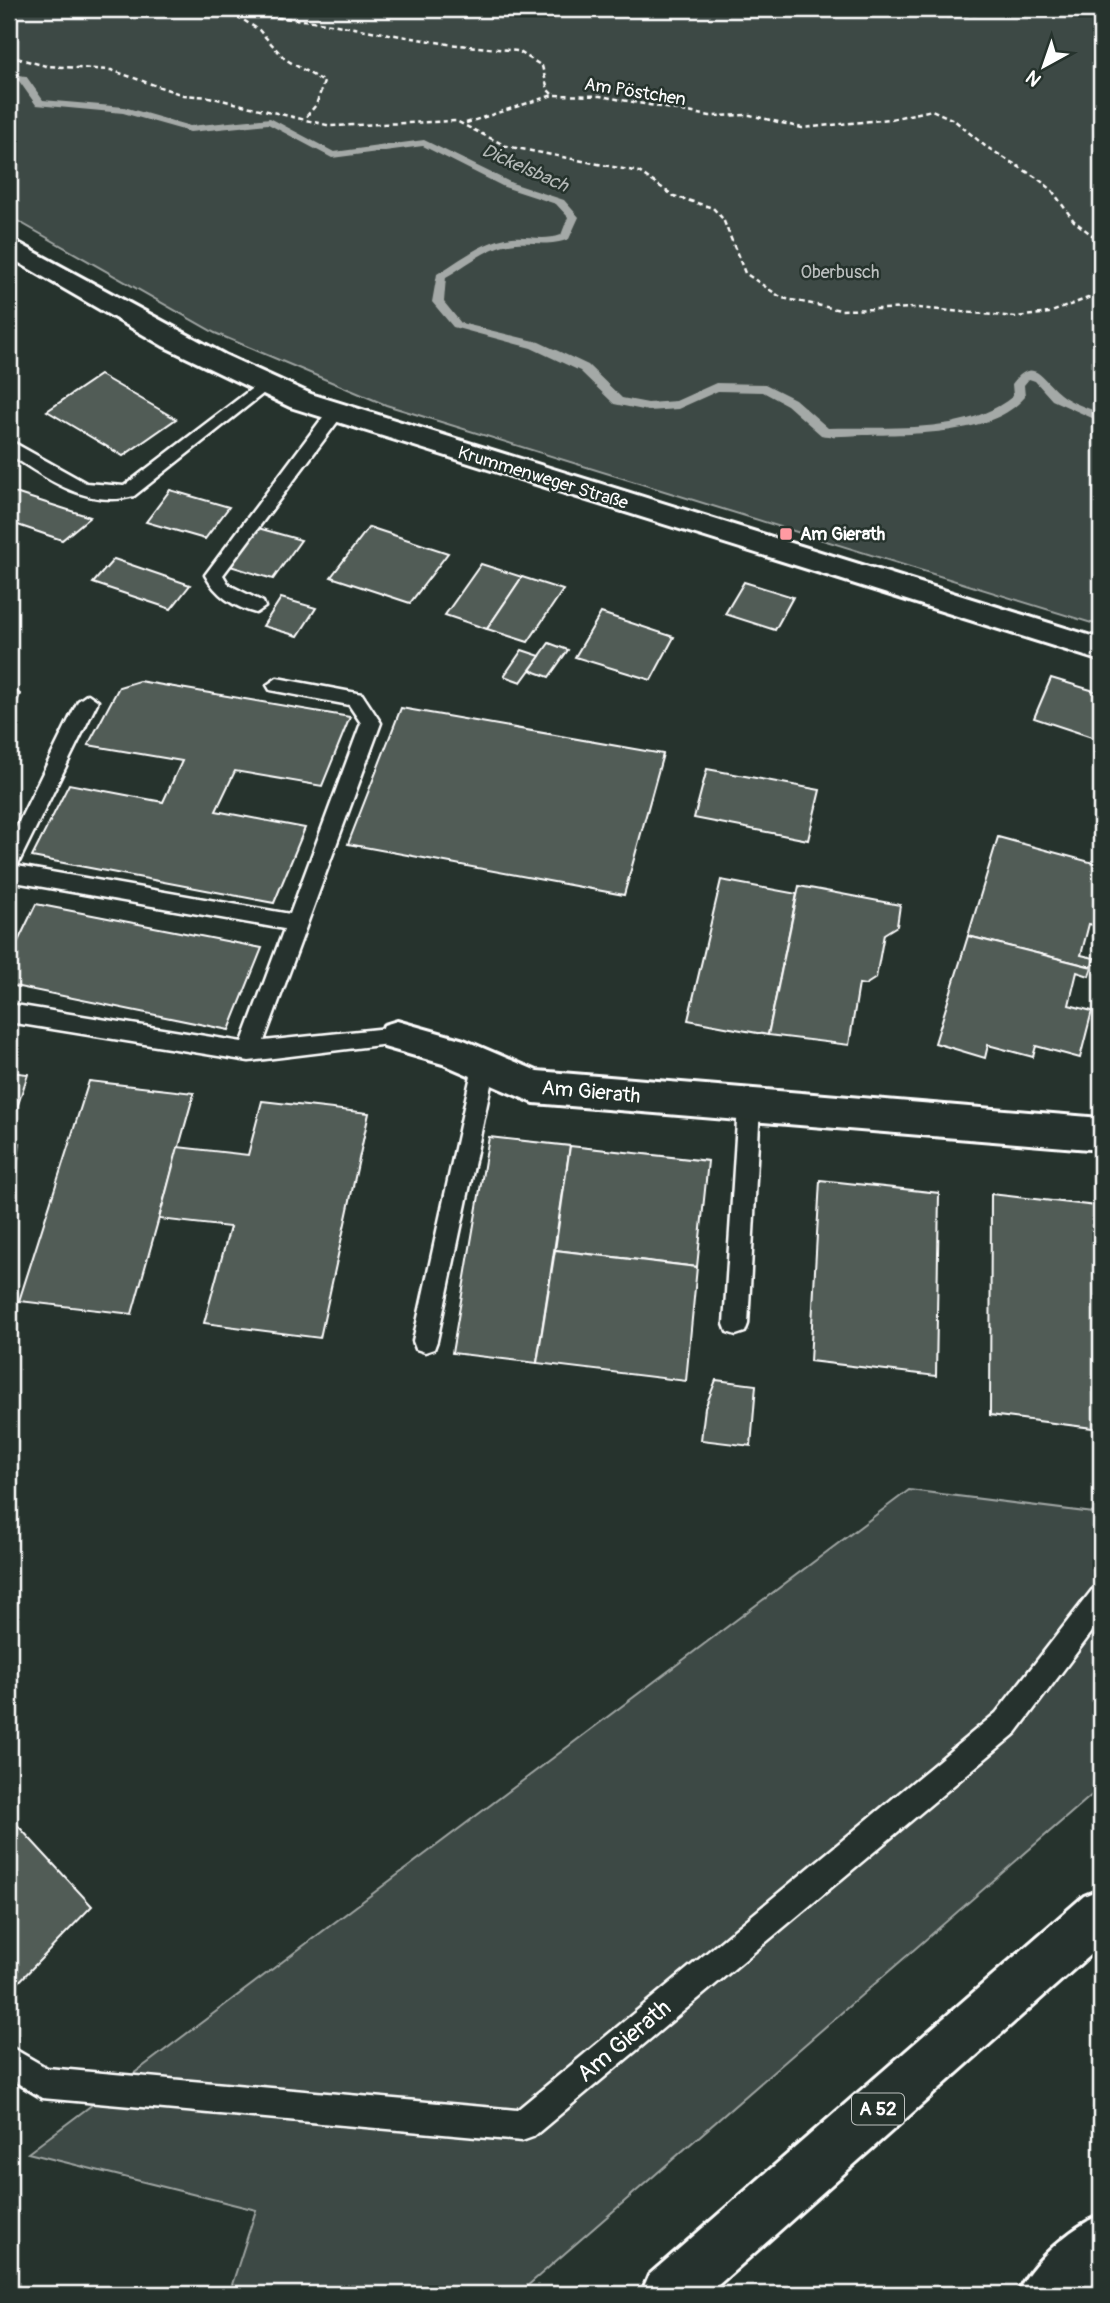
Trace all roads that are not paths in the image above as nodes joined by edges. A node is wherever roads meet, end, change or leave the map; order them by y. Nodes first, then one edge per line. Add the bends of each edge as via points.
1 (9, 246) edge
2 (263, 385) junction
3 (335, 413) junction
4 (9, 446) edge
5 (256, 607) dead end
6 (1101, 650) edge
7 (276, 685) dead end
8 (88, 701) dead end
9 (9, 862) edge
10 (9, 873) edge
11 (296, 923) junction
12 (9, 1013) edge
13 (397, 1036) joint
14 (250, 1052) junction
15 (484, 1066) junction
16 (749, 1106) junction
17 (1101, 1134) edge
18 (736, 1324) dead end
19 (425, 1341) dead end
20 (1101, 1599) edge
21 (1101, 1913) edge
22 (9, 2061) edge
23 (1101, 2241) edge
24 (668, 2294) edge
25 (1045, 2294) edge

1 - 2 main road, Krummenweger Straße via 202,356
2 - 3 main road, Krummenweger Straße
2 - 4 lane via 128,492 107,495 87,491
3 - 5 lane via 214,575 222,589
3 - 6 main road, Krummenweger Straße
7 - 11 lane via 355,699 371,723
8 - 9 lane
10 - 11 lane
11 - 14 lane
12 - 14 lane, Am Gierath
13 - 14 lane, Am Gierath
13 - 15 main road, Am Gierath
15 - 16 main road, Am Gierath via 534,1087
15 - 19 lane
16 - 17 main road, Am Gierath
16 - 18 lane
20 - 22 lane, Am Gierath via 1006,1723 522,2126 42,2083
21 - 24 main road, A 52
23 - 25 main road

